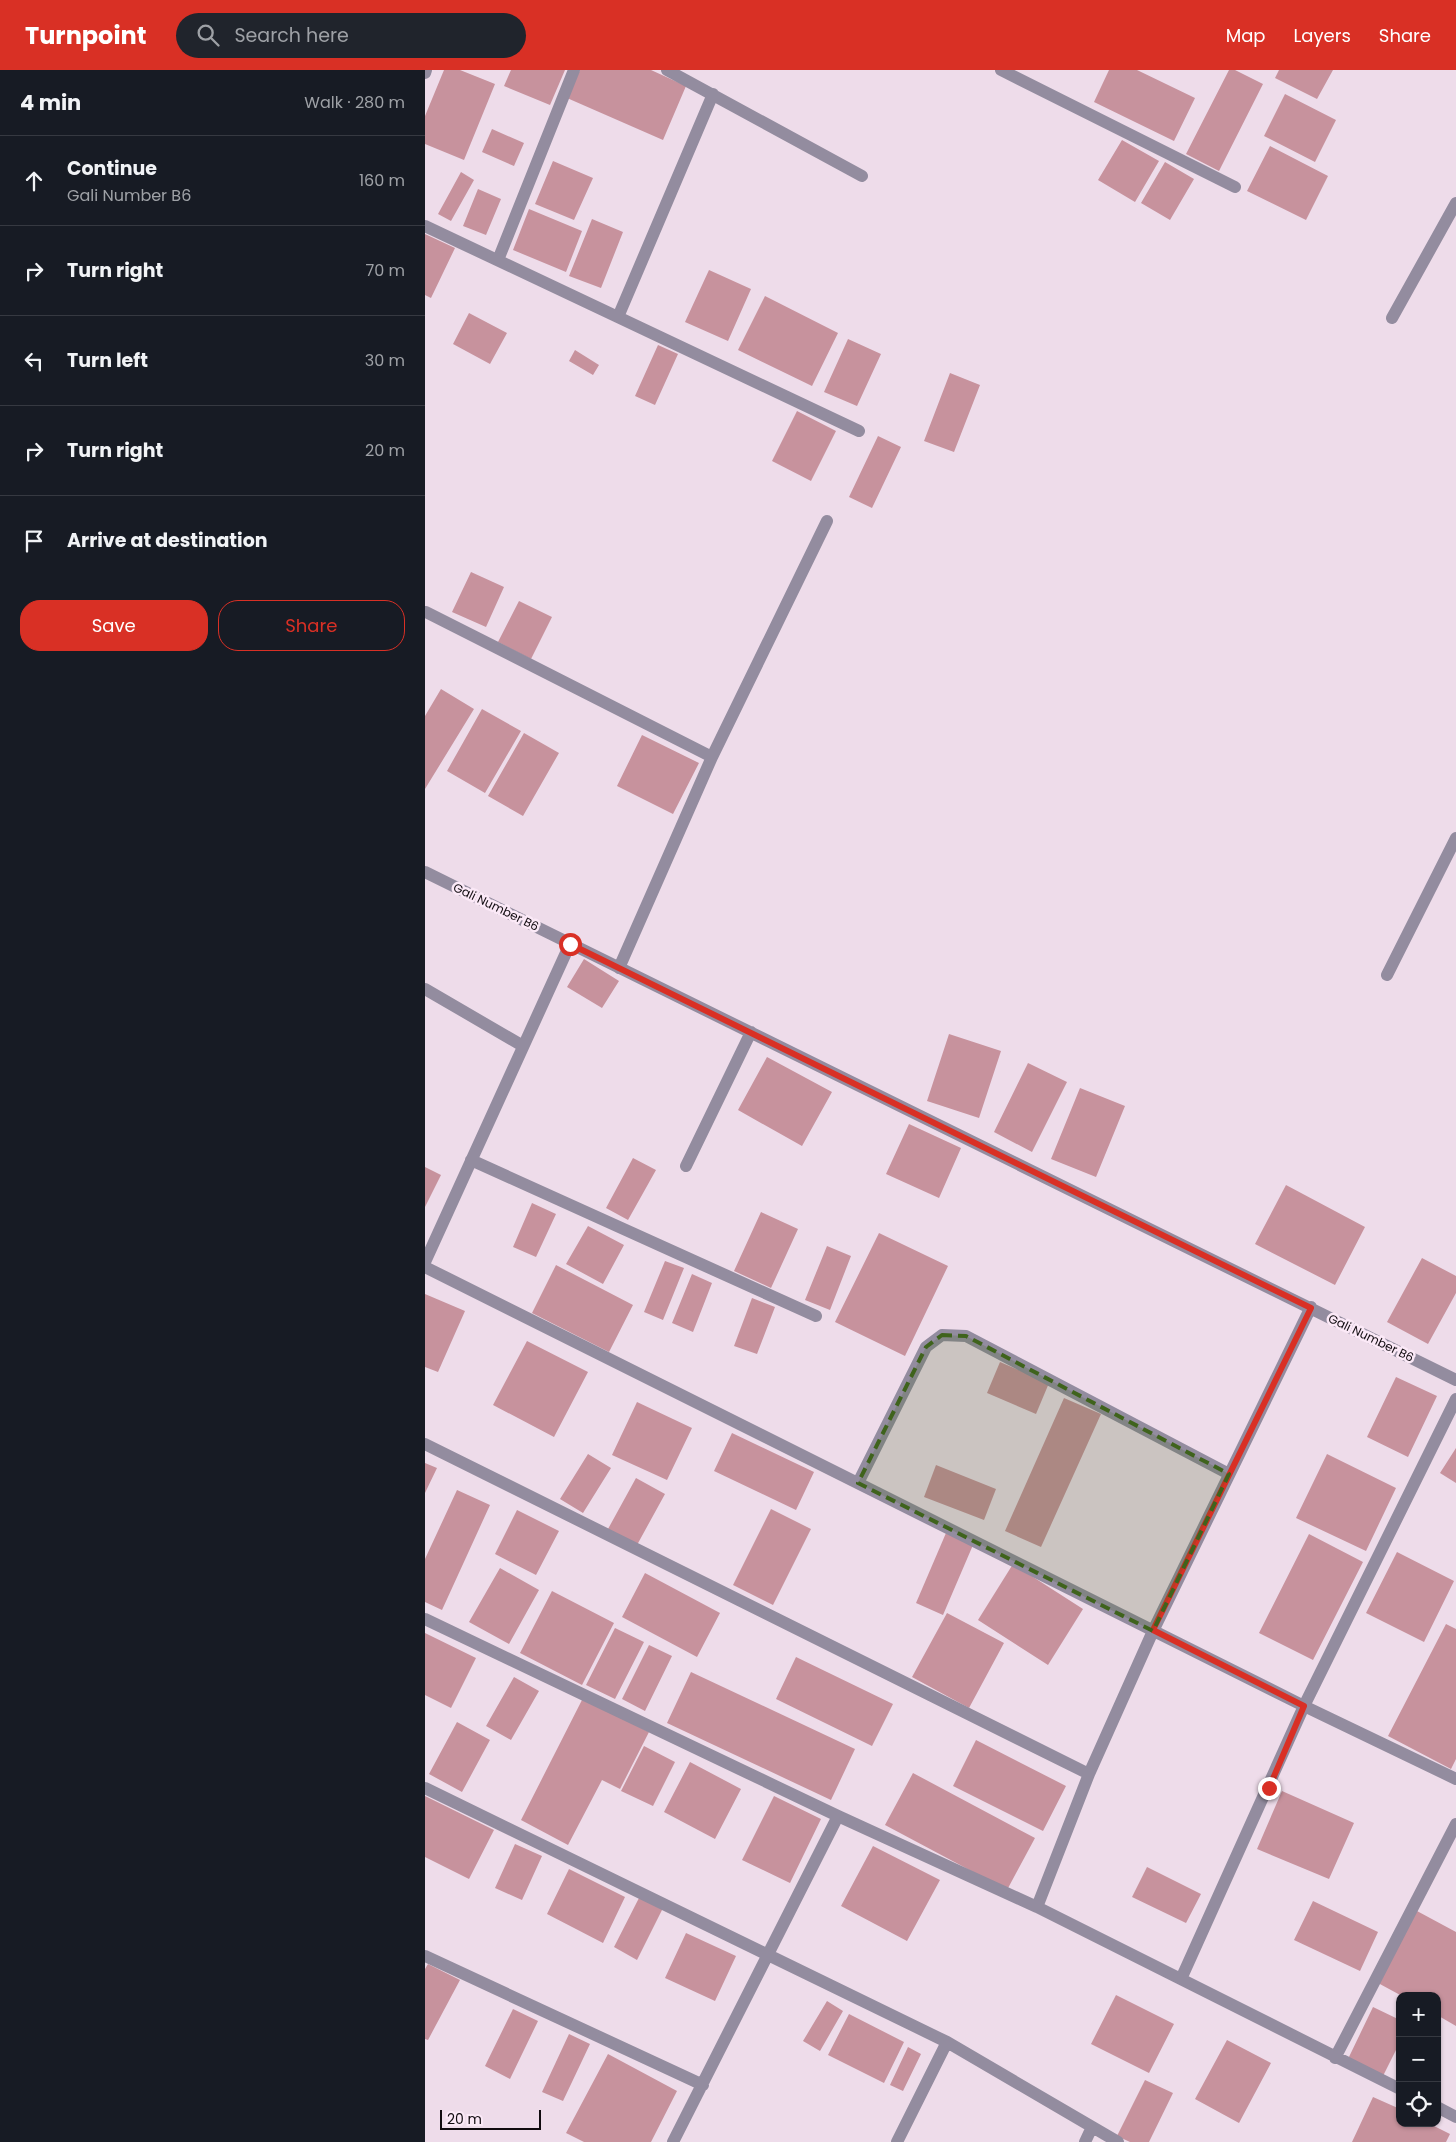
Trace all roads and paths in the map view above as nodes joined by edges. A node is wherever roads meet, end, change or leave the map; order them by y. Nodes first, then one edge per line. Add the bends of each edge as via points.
1 (574, 70) edge
2 (667, 70) edge
3 (1001, 70) edge
4 (713, 94) junction
5 (862, 176) dead end
6 (1235, 187) dead end
7 (1456, 203) edge
8 (425, 226) edge
9 (498, 260) junction
10 (618, 317) junction
11 (1392, 318) dead end
12 (859, 431) dead end
13 (827, 521) dead end
14 (426, 612) edge
15 (712, 757) junction
16 (1456, 838) edge
17 (425, 872) edge
18 (570, 944) junction
19 (619, 968) junction
20 (1387, 975) dead end
21 (425, 989) edge
22 (751, 1032) junction
23 (523, 1046) junction
24 (471, 1160) junction
25 (686, 1166) dead end
26 (425, 1262) edge
27 (425, 1267) edge
28 (1311, 1308) junction
29 (816, 1316) dead end
30 (1456, 1380) edge
31 (1456, 1399) edge
32 (425, 1444) edge
33 (1229, 1474) junction
34 (858, 1483) junction
35 (425, 1619) edge
36 (1153, 1630) junction
37 (1304, 1706) junction
38 (1089, 1774) junction
39 (1456, 1779) edge
40 (425, 1788) edge
41 (839, 1816) junction
42 (1456, 1824) edge
43 (1037, 1907) junction
44 (425, 1956) edge
45 (768, 1956) junction
46 (1181, 1979) junction
47 (947, 2042) junction
48 (1335, 2058) junction
49 (703, 2085) junction
50 (1396, 2087) edge
51 (1441, 2109) edge
52 (1456, 2116) edge
53 (1093, 2127) junction
54 (673, 2142) edge
55 (897, 2142) edge
56 (1085, 2142) edge
57 (1118, 2142) edge

1 - 9 street
2 - 4 street
3 - 6 street
4 - 5 street
4 - 10 street
7 - 11 street
8 - 9 street
9 - 10 street
10 - 12 street
13 - 15 street
14 - 15 street
15 - 19 street
16 - 20 street
17 - 18 street, Gali Number B6
18 - 19 street, Gali Number B6
18 - 23 street
19 - 22 street, Gali Number B6
21 - 23 street
22 - 25 street
22 - 28 street, Gali Number B6
23 - 24 street
24 - 26 street
24 - 29 street
27 - 34 street
28 - 30 street, Gali Number B6
28 - 33 street
31 - 37 street
32 - 38 street
33 - 34 street via 966,1336 942,1335 925,1347
33 - 36 street
34 - 36 street
35 - 41 street
36 - 37 street
36 - 38 street
37 - 39 street
37 - 46 street
38 - 43 street
40 - 45 street
41 - 43 street
41 - 45 street
42 - 48 street
43 - 46 street
44 - 49 street
45 - 47 street
45 - 49 street
46 - 48 street
47 - 53 street
47 - 55 street
48 - 50 street
49 - 54 street
51 - 52 street
53 - 56 street
53 - 57 street

